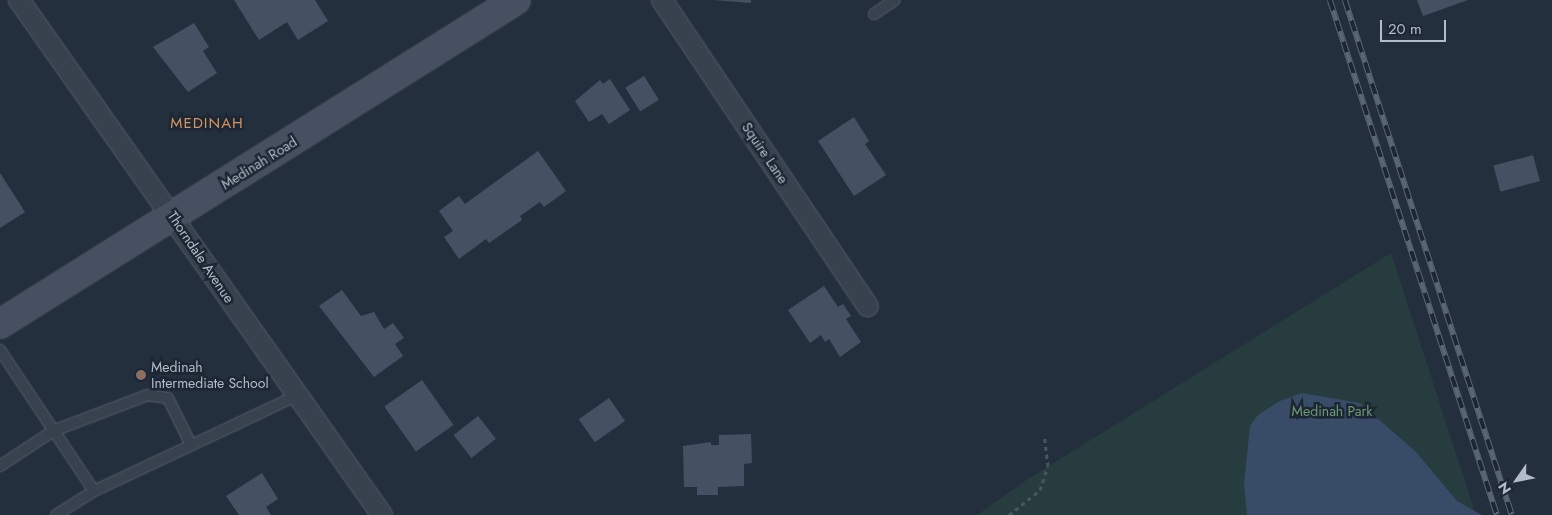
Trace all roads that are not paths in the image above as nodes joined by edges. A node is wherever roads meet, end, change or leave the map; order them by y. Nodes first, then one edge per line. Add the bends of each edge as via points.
1 (19, 0) edge
2 (516, 0) edge
3 (662, 0) edge
4 (895, 0) edge
5 (874, 14) dead end
6 (174, 216) junction
7 (868, 306) dead end
8 (0, 324) edge
9 (0, 350) edge
10 (296, 396) junction
11 (53, 432) junction
12 (191, 445) junction
13 (0, 466) edge
14 (94, 491) junction
15 (56, 515) edge
16 (382, 515) edge

1 - 6 street, Thorndale Avenue
2 - 6 main road, Medinah Road
3 - 7 street, Squire Lane
4 - 5 lane
6 - 8 main road, Medinah Road
6 - 10 street, Thorndale Avenue
9 - 11 lane
10 - 12 lane
10 - 16 street, Thorndale Avenue
11 - 12 lane via 148,394 168,398
11 - 13 lane
11 - 14 lane
12 - 14 lane
14 - 15 lane

